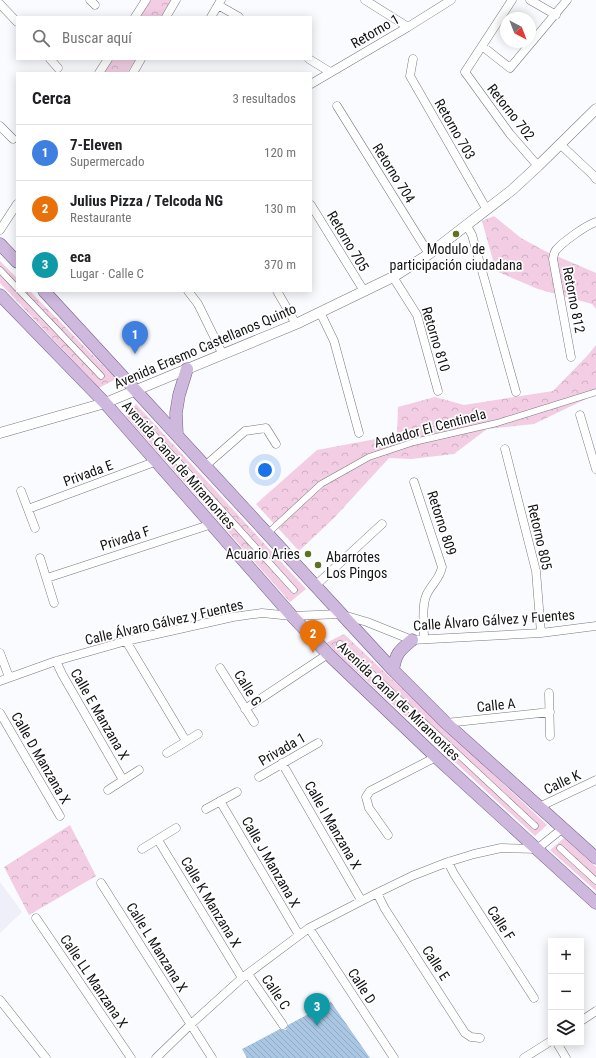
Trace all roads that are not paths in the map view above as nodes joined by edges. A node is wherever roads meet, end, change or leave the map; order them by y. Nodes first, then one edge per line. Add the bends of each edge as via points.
1 (146, 0) edge
2 (176, 0) edge
3 (365, 0) edge
4 (452, 0) edge
5 (512, 0) edge
6 (530, 0) edge
7 (567, 0) edge
8 (220, 2) edge
9 (0, 4) edge
10 (556, 15) junction
11 (136, 16) edge
12 (167, 16) edge
13 (212, 16) edge
14 (238, 16) edge
15 (16, 21) edge
16 (408, 27) junction
17 (482, 46) junction
18 (413, 59) dead end
19 (51, 60) edge
20 (107, 60) edge
21 (140, 60) edge
22 (311, 60) edge
23 (58, 68) dead end
24 (100, 72) edge
25 (134, 72) edge
26 (330, 72) junction
27 (312, 83) edge
28 (337, 106) dead end
29 (596, 109) edge
30 (0, 126) edge
31 (12, 139) dead end
32 (561, 145) junction
33 (538, 166) junction
34 (596, 179) edge
35 (16, 206) edge
36 (312, 207) edge
37 (487, 210) junction
38 (596, 222) edge
39 (467, 226) junction
40 (0, 230) edge
41 (0, 244) edge
42 (429, 254) junction
43 (16, 261) edge
44 (0, 270) edge
45 (393, 277) junction
46 (16, 287) edge
47 (364, 291) junction
48 (21, 292) edge
49 (45, 292) edge
50 (189, 292) edge
51 (278, 292) edge
52 (0, 295) edge
53 (320, 312) junction
54 (296, 324) junction
55 (223, 355) junction
56 (571, 357) dead end
57 (187, 370) junction
58 (100, 376) dead end
59 (136, 390) junction
60 (438, 391) dead end
61 (516, 392) dead end
62 (596, 392) edge
63 (105, 403) junction
64 (136, 415) dead end
65 (580, 415) dead end
66 (0, 433) edge
67 (359, 433) dead end
68 (176, 435) junction
69 (276, 444) dead end
70 (505, 449) dead end
71 (156, 461) junction
72 (205, 466) junction
73 (596, 469) edge
74 (414, 482) dead end
75 (21, 491) dead end
76 (28, 509) junction
77 (212, 524) junction
78 (382, 524) dead end
79 (35, 528) dead end
80 (267, 534) junction
81 (40, 558) dead end
82 (47, 578) junction
83 (315, 586) junction
84 (294, 590) dead end
85 (54, 603) dead end
86 (340, 614) junction
87 (292, 616) junction
88 (596, 626) edge
89 (541, 632) junction
90 (418, 640) junction
91 (126, 641) junction
92 (340, 644) dead end
93 (0, 653) edge
94 (328, 654) junction
95 (56, 661) junction
96 (220, 668) dead end
97 (393, 670) junction
98 (9, 677) junction
99 (0, 681) edge
100 (549, 693) dead end
101 (245, 709) junction
102 (0, 712) edge
103 (550, 712) junction
104 (254, 722) dead end
105 (446, 723) junction
106 (198, 734) dead end
107 (550, 736) dead end
108 (186, 741) junction
109 (318, 743) dead end
110 (167, 753) dead end
111 (436, 757) junction
112 (282, 763) junction
113 (139, 770) dead end
114 (259, 777) dead end
115 (123, 780) junction
116 (596, 780) edge
117 (108, 790) dead end
118 (237, 792) dead end
119 (220, 801) junction
120 (539, 807) junction
121 (206, 808) dead end
122 (60, 816) dead end
123 (535, 826) dead end
124 (176, 828) dead end
125 (563, 828) junction
126 (388, 835) dead end
127 (158, 840) junction
128 (560, 848) dead end
129 (142, 849) dead end
130 (538, 849) junction
131 (596, 858) edge
132 (448, 862) junction
133 (596, 880) edge
134 (101, 883) dead end
135 (377, 893) junction
136 (361, 900) junction
137 (596, 903) edge
138 (36, 918) dead end
139 (309, 928) junction
140 (300, 935) junction
141 (245, 976) junction
142 (534, 998) dead end
143 (0, 1000) edge
144 (596, 1011) edge
145 (584, 1019) edge
146 (190, 1025) junction
147 (282, 1025) dead end
148 (480, 1038) dead end
149 (548, 1043) edge
150 (558, 1046) edge
151 (46, 1058) edge
152 (131, 1058) edge
153 (156, 1058) edge
154 (212, 1058) edge
155 (394, 1058) edge
156 (524, 1058) edge
157 (566, 1058) edge

1 - 11 street
2 - 12 street
3 - 16 street
4 - 16 street, Retorno 1
5 - 17 street
6 - 10 street
7 - 10 street
8 - 13 street
8 - 14 street
9 - 15 street
10 - 17 street via 510,68
16 - 26 street, Retorno 1
17 - 33 street, Retorno 702 via 465,72 510,134
18 - 37 street, Retorno 703 via 410,76
19 - 23 street
20 - 24 street
21 - 25 street
22 - 26 street
26 - 27 street, Retorno 1
28 - 42 street, Retorno 704
29 - 32 street, Avenida Erasmo Castellanos Quinto
30 - 31 street
32 - 33 street, Avenida Erasmo Castellanos Quinto
32 - 34 street
33 - 37 street, Avenida Erasmo Castellanos Quinto
35 - 40 street
36 - 47 street, Retorno 705
37 - 39 street, Avenida Erasmo Castellanos Quinto
38 - 56 street, Retorno 812 via 589,224 560,246 553,258
39 - 42 street, Avenida Erasmo Castellanos Quinto
39 - 61 street via 472,235
41 - 43 main road
42 - 45 street, Avenida Erasmo Castellanos Quinto
44 - 46 street
45 - 47 street, Avenida Erasmo Castellanos Quinto
45 - 60 street, Retorno 810 via 417,315
47 - 53 street, Avenida Erasmo Castellanos Quinto
48 - 58 street
49 - 59 main road, Avenida Canal de Miramontes
50 - 55 street via 198,304
51 - 54 street
52 - 63 main road, Avenida Canal de Miramontes
53 - 54 street, Avenida Erasmo Castellanos Quinto
53 - 67 street via 334,341
54 - 55 street, Avenida Erasmo Castellanos Quinto
55 - 57 street, Avenida Erasmo Castellanos Quinto
57 - 59 street, Avenida Erasmo Castellanos Quinto
57 - 68 main road via 179,395
59 - 63 street, Avenida Erasmo Castellanos Quinto
59 - 68 main road, Avenida Canal de Miramontes
62 - 80 street, Andador El Centinela via 497,423 414,442 369,457 321,484
63 - 66 street, Avenida Erasmo Castellanos Quinto
63 - 71 main road, Avenida Canal de Miramontes
64 - 84 street
65 - 73 street
68 - 72 main road, Avenida Canal de Miramontes
69 - 72 street via 266,428 245,431
70 - 89 street, Retorno 805 via 536,572
71 - 76 street, Privada E
71 - 77 main road, Avenida Canal de Miramontes
72 - 80 main road, Avenida Canal de Miramontes
74 - 90 street, Retorno 809 via 442,567 441,574 427,592
75 - 76 street
76 - 79 street
77 - 82 street, Privada F
77 - 87 main road, Avenida Canal de Miramontes
78 - 83 street
80 - 83 main road, Avenida Canal de Miramontes
81 - 82 street
82 - 85 street
83 - 86 main road, Avenida Canal de Miramontes
86 - 87 street, Calle Álvaro Gálvez y Fuentes
86 - 90 street, Calle Álvaro Gálvez y Fuentes
86 - 97 main road, Avenida Canal de Miramontes
87 - 91 street, Calle Álvaro Gálvez y Fuentes via 262,613 232,617
87 - 94 main road, Avenida Canal de Miramontes
88 - 89 street, Calle Álvaro Gálvez y Fuentes
89 - 90 street, Calle Álvaro Gálvez y Fuentes
90 - 97 main road via 401,649 396,656
91 - 95 street, Calle Álvaro Gálvez y Fuentes
91 - 108 street
92 - 123 street
93 - 98 street
94 - 101 street
94 - 111 main road, Avenida Canal de Miramontes
95 - 98 street, Calle Álvaro Gálvez y Fuentes
95 - 115 street, Calle E Manzana X
96 - 101 street, Calle G
97 - 105 main road, Avenida Canal de Miramontes
98 - 99 street, Calle Álvaro Gálvez y Fuentes
100 - 103 street
101 - 104 street, Calle G
102 - 122 street, Calle D Manzana X
103 - 105 street, Calle A
103 - 107 street
105 - 120 main road, Avenida Canal de Miramontes
106 - 108 street
108 - 110 street
109 - 112 street, Privada 1
111 - 126 street via 370,791 366,797 370,808
111 - 130 main road, Avenida Canal de Miramontes
112 - 114 street, Privada 1
112 - 136 street, Calle I Manzana X
113 - 115 street
115 - 117 street
116 - 120 street, Calle K
118 - 119 street
119 - 121 street
119 - 140 street, Calle J Manzana X
120 - 125 main road, Avenida Canal de Miramontes
124 - 127 street
125 - 130 street
125 - 131 main road, Avenida Canal de Miramontes
127 - 129 street
127 - 141 street, Calle K Manzana X
128 - 133 street
130 - 132 street via 501,848
130 - 137 main road, Avenida Canal de Miramontes
132 - 135 street
132 - 142 street, Calle F
134 - 146 street, Calle L Manzana X
135 - 136 street
135 - 148 street, Calle E via 465,1033
136 - 139 street
138 - 152 street, Calle LL Manzana X
139 - 140 street
139 - 155 street, Calle D
140 - 141 street
141 - 146 street
141 - 147 street, Calle C
143 - 151 street
144 - 145 street
146 - 153 street
146 - 154 street, Calle L Manzana X
149 - 156 street
150 - 157 street

